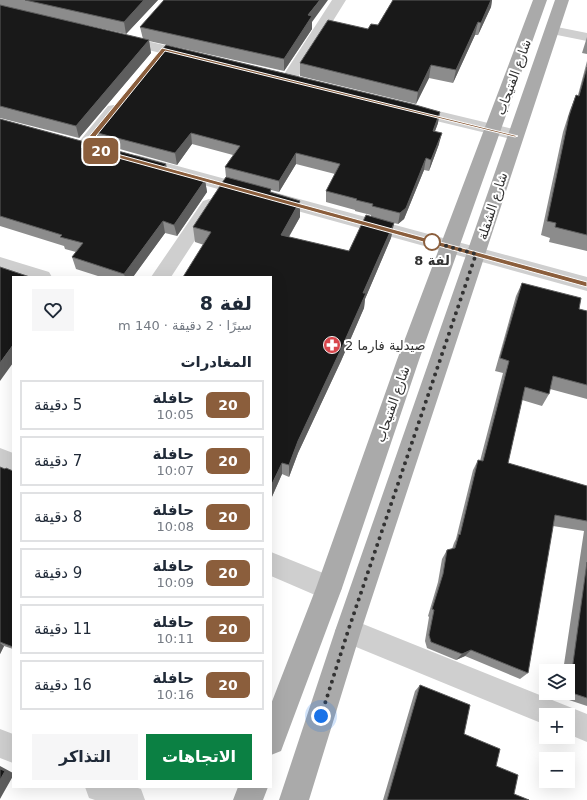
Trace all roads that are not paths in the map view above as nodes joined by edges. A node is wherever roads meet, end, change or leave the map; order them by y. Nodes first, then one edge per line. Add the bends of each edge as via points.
1 (339, 0) edge
2 (540, 0) edge
3 (562, 0) edge
4 (141, 29) edge
5 (552, 30) junction
6 (109, 36) edge
7 (587, 37) edge
8 (131, 41) junction
9 (208, 60) edge
10 (304, 83) edge
11 (124, 98) edge
12 (395, 106) edge
13 (494, 130) junction
14 (515, 136) junction
15 (84, 147) edge
16 (121, 156) edge
17 (223, 184) junction
18 (450, 247) junction
19 (476, 254) junction
20 (0, 264) edge
21 (39, 276) edge
22 (162, 276) edge
23 (587, 284) edge
24 (0, 458) edge
25 (12, 463) edge
26 (272, 564) edge
27 (329, 588) junction
28 (348, 631) junction
29 (539, 708) edge
30 (575, 723) edge
31 (587, 728) edge
32 (272, 738) edge
33 (0, 743) edge
34 (12, 749) edge
35 (102, 788) edge
36 (253, 788) edge
37 (130, 800) edge
38 (248, 800) edge
39 (294, 800) edge

1 - 10 street via 281,78
2 - 13 main road, شارع الفتيحاب
3 - 5 main road, شارع الشقلة
4 - 8 street
5 - 7 street
5 - 14 main road, شارع الشقلة
6 - 8 street
8 - 9 street via 159,55
11 - 15 street
12 - 13 street
13 - 14 street
13 - 18 main road, شارع الفتيحاب
14 - 19 main road, شارع الشقلة
16 - 17 street
17 - 18 street
17 - 22 street
18 - 19 street
18 - 27 main road, شارع الفتيحاب
19 - 23 street
19 - 28 main road, شارع الشقلة
20 - 21 street
24 - 25 street
26 - 27 street
27 - 32 main road, شارع الفتيحاب
28 - 29 street
28 - 39 main road, شارع الشقلة
30 - 31 street
33 - 34 street
35 - 37 street
36 - 38 main road

